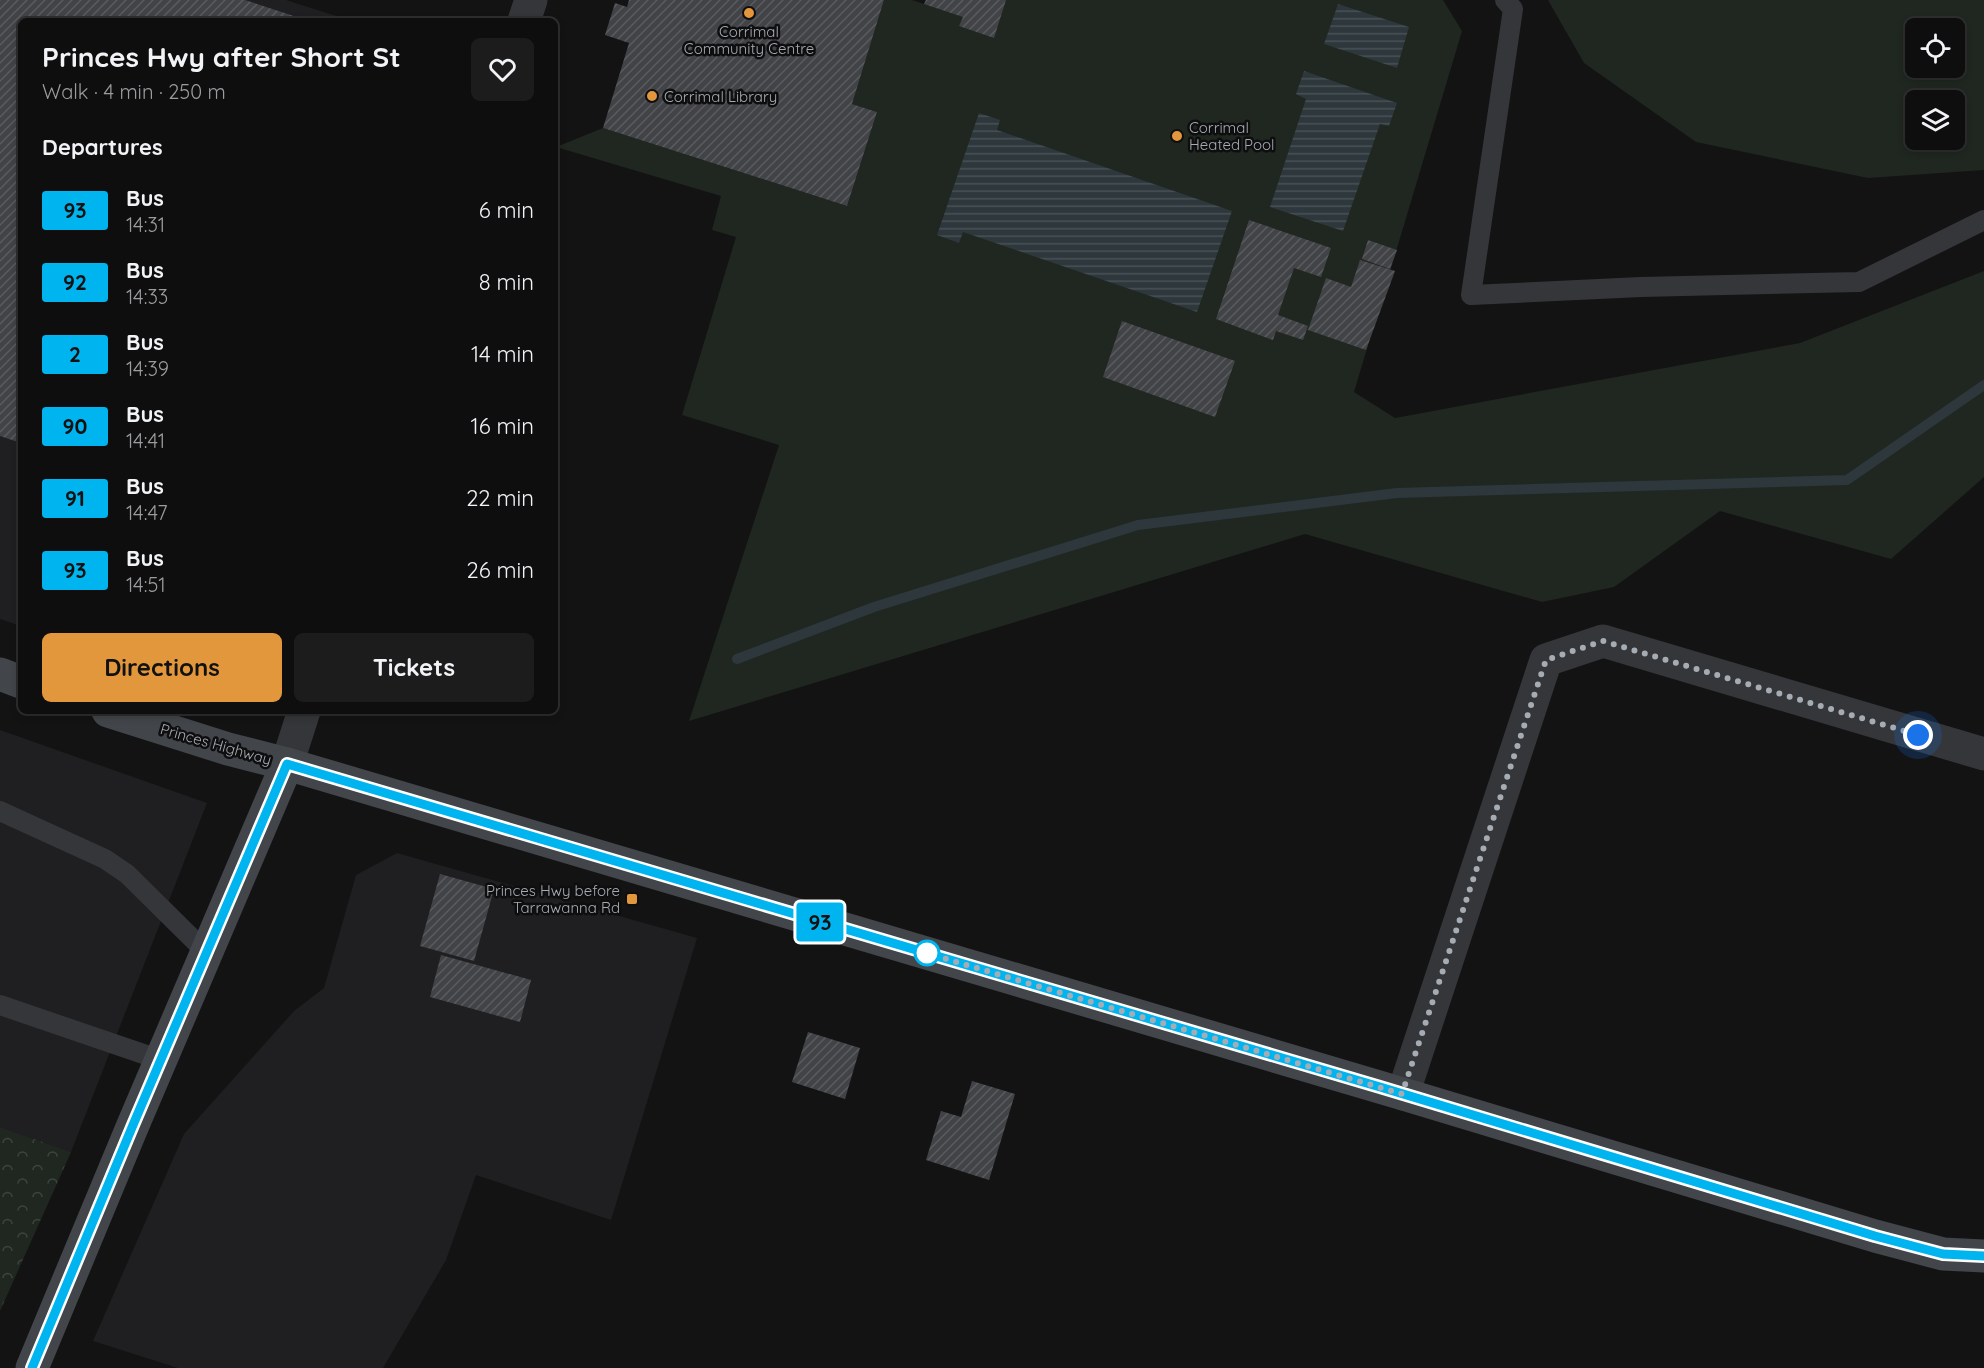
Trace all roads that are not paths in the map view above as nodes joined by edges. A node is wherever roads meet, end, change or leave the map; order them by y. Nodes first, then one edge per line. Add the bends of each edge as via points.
1 (531, 0) edge
2 (1504, 0) edge
3 (525, 18) edge
4 (1984, 220) edge
5 (0, 674) edge
6 (18, 681) edge
7 (117, 714) edge
8 (303, 714) edge
9 (1984, 754) edge
10 (287, 764) junction
11 (0, 811) edge
12 (207, 953) junction
13 (0, 1005) edge
14 (162, 1060) junction
15 (1402, 1094) junction
16 (1984, 1256) edge
17 (32, 1368) edge

1 - 3 street
2 - 4 lane via 1513,9 1471,295 1859,282
5 - 6 main road
7 - 10 main road, Princes Highway
8 - 10 street
9 - 15 street via 1603,641 1546,660
10 - 12 main road
10 - 15 main road, Princes Highway
11 - 12 lane via 105,859 128,874
12 - 14 main road
13 - 14 lane
14 - 17 main road
15 - 16 main road, Princes Highway via 1875,1236 1943,1254

